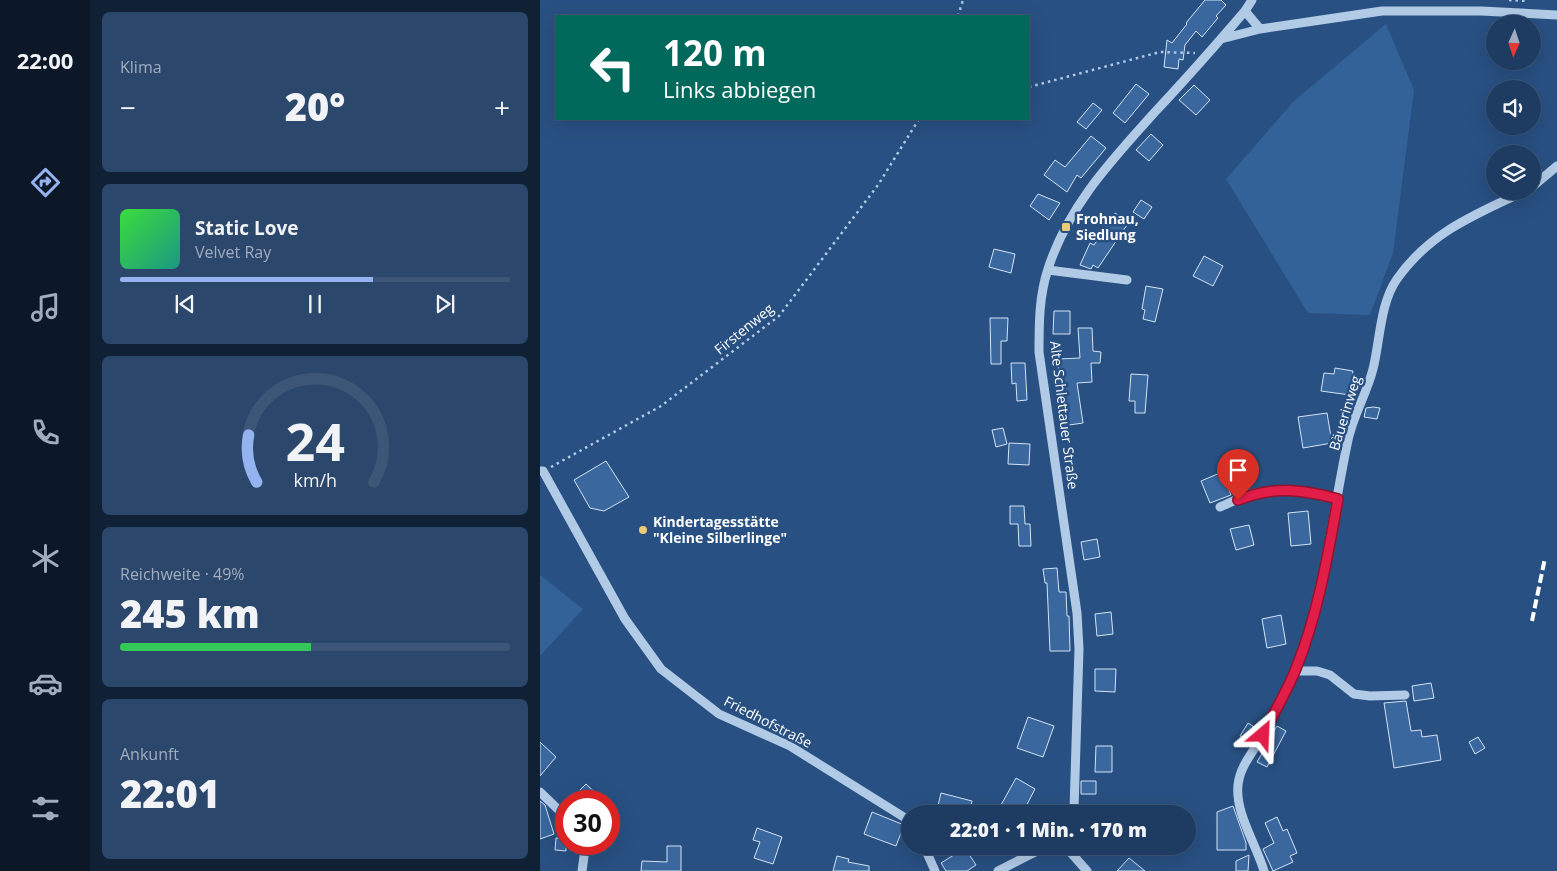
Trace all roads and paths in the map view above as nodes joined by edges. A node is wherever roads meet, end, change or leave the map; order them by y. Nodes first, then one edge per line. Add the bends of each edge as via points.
1 (963, 0) edge
2 (1252, 0) edge
3 (1245, 11) junction
4 (958, 15) edge
5 (1557, 15) edge
6 (1260, 29) junction
7 (1221, 39) junction
8 (1209, 53) junction
9 (1030, 88) edge
10 (918, 120) edge
11 (1557, 166) edge
12 (1541, 179) edge
13 (1505, 200) edge
14 (1048, 270) junction
15 (1127, 280) dead end
16 (542, 471) edge
17 (1338, 499) junction
18 (1220, 507) dead end
19 (1295, 671) junction
20 (1405, 694) dead end
21 (540, 792) edge
22 (1074, 805) edge
23 (555, 806) edge
24 (901, 814) edge
25 (584, 855) edge
26 (928, 855) edge
27 (1029, 855) edge
28 (1073, 855) edge
29 (582, 871) edge
30 (935, 871) edge
31 (998, 871) edge
32 (1087, 871) edge
33 (1264, 871) edge

1 - 4 path
2 - 3 street, Alte Schlettauer Straße
3 - 6 street
3 - 7 street, Alte Schlettauer Straße
5 - 6 street via 1382,11
6 - 7 street
7 - 8 street, Alte Schlettauer Straße
8 - 9 path via 1160,52
8 - 14 street, Alte Schlettauer Straße via 1087,191 1066,227
10 - 16 path, Firstenweg via 878,186 779,316 661,406
11 - 12 street
13 - 17 street, Bäuerinweg via 1464,219 1439,236 1414,258 1396,280 1385,306 1373,370 1348,437
14 - 15 street
14 - 22 street, Alte Schlettauer Straße via 1040,312 1039,352 1077,613 1079,649
16 - 24 street, Friedhofstraße via 625,619 661,669 719,714 790,746
17 - 18 street via 1310,491 1286,489 1255,493
17 - 19 street, Bäuerinweg via 1313,615
19 - 20 street via 1330,675 1354,694
19 - 33 street, Bäuerinweg via 1243,767 1238,786 1240,808
21 - 23 street
25 - 29 street
26 - 30 street
27 - 31 street
28 - 32 street

